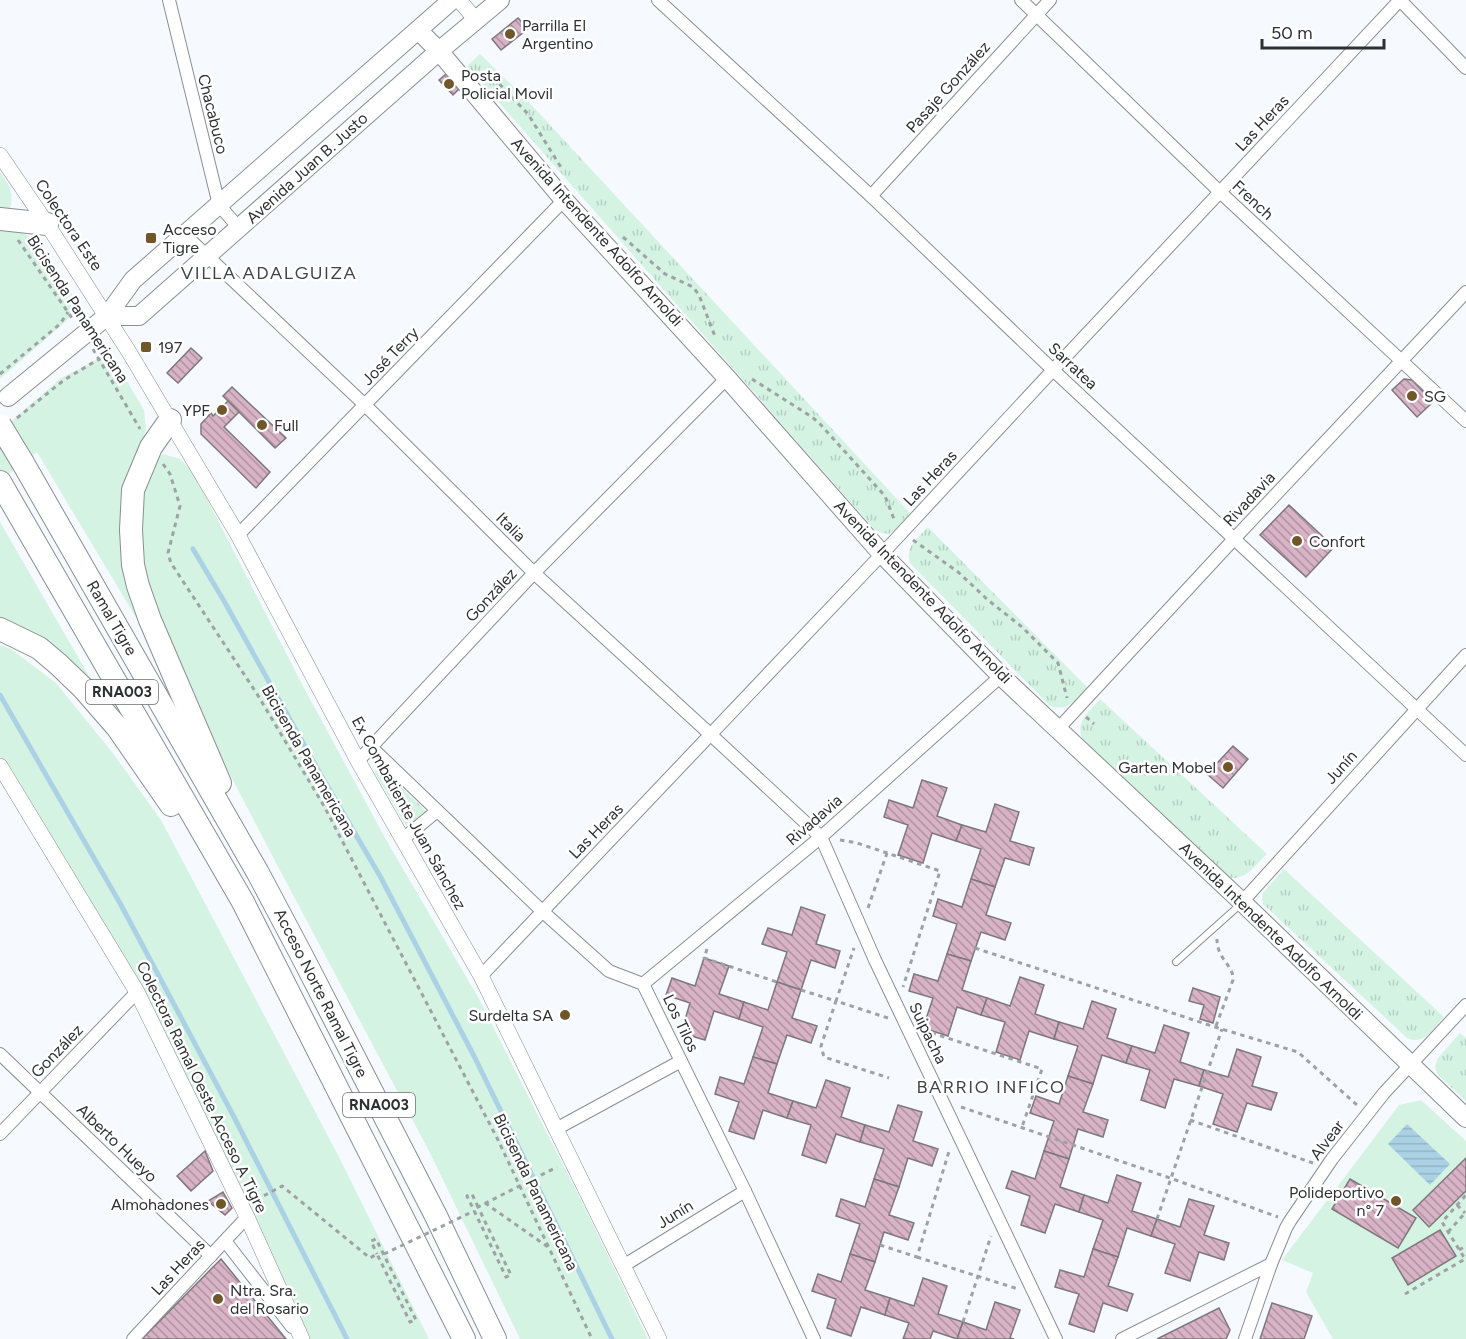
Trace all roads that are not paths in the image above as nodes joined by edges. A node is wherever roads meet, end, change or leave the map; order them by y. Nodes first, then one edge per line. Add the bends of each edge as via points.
1 (169, 0) edge
2 (452, 0) edge
3 (459, 0) edge
4 (500, 0) edge
5 (658, 0) edge
6 (1021, 0) edge
7 (1050, 0) edge
8 (1400, 0) edge
9 (1036, 14) junction
10 (476, 20) junction
11 (418, 30) junction
12 (439, 51) junction
13 (1466, 68) edge
14 (0, 155) edge
15 (1220, 192) junction
16 (871, 196) junction
17 (564, 200) junction
18 (219, 206) junction
19 (2, 219) edge
20 (47, 224) junction
21 (239, 228) junction
22 (185, 235) junction
23 (208, 256) junction
24 (1466, 292) edge
25 (107, 316) junction
26 (1402, 360) junction
27 (1053, 370) junction
28 (728, 378) junction
29 (8, 397) dead end
30 (365, 405) junction
31 (170, 420) junction
32 (1466, 421) edge
33 (9, 422) edge
34 (0, 482) edge
35 (238, 535) junction
36 (1234, 539) junction
37 (882, 554) junction
38 (534, 573) junction
39 (0, 629) edge
40 (1466, 655) edge
41 (1001, 676) junction
42 (1416, 709) junction
43 (1058, 729) junction
44 (710, 734) junction
45 (371, 747) junction
46 (1466, 755) edge
47 (358, 761) junction
48 (3, 777) edge
49 (437, 810) junction
50 (821, 837) junction
51 (403, 839) junction
52 (258, 873) junction
53 (243, 902) junction
54 (1242, 902) junction
55 (542, 911) junction
56 (1176, 962) dead end
57 (481, 976) junction
58 (643, 984) junction
59 (137, 992) junction
60 (1466, 1005) edge
61 (0, 1054) edge
62 (681, 1062) junction
63 (1410, 1065) junction
64 (40, 1092) junction
65 (1466, 1118) edge
66 (556, 1129) junction
67 (0, 1134) edge
68 (745, 1191) junction
69 (247, 1217) junction
70 (225, 1240) junction
71 (421, 1253) junction
72 (211, 1256) junction
73 (1271, 1264) junction
74 (623, 1266) junction
75 (133, 1339) edge
76 (302, 1339) edge
77 (458, 1339) edge
78 (464, 1339) edge
79 (495, 1339) edge
80 (659, 1339) edge
81 (814, 1339) edge
82 (1056, 1339) edge
83 (1122, 1339) edge
84 (1245, 1339) edge

1 - 18 street, Chacabuco
2 - 11 main road, Avenida Juan B. Justo
3 - 10 street
4 - 10 main road, Avenida Juan B. Justo
5 - 16 street, Sarratea
6 - 9 street, French
7 - 9 street, Pasaje González
8 - 13 street
8 - 15 street, Las Heras
9 - 15 street, French
9 - 16 street, Pasaje González
10 - 12 main road, Avenida Juan B. Justo
11 - 12 main road, Avenida Intendente Adolfo Arnoldi
11 - 18 main road, Avenida Juan B. Justo
12 - 17 main road, Avenida Intendente Adolfo Arnoldi
12 - 21 main road, Avenida Juan B. Justo
14 - 20 street, Colectora Este
15 - 26 street, French
15 - 27 street, Las Heras
16 - 27 street, Sarratea
17 - 28 main road, Avenida Intendente Adolfo Arnoldi
17 - 30 street, José Terry
18 - 21 street, Chacabuco
18 - 22 main road, Avenida Juan B. Justo
19 - 20 highway
20 - 25 street, Colectora Este
21 - 23 main road, Avenida Juan B. Justo
22 - 23 street, Italia
22 - 25 main road, Avenida Juan B. Justo via 134,280
23 - 25 main road, Avenida Juan B. Justo via 139,316
23 - 30 street, Italia
24 - 26 street, Rivadavia
25 - 29 main road, Avenida Juan B. Justo
25 - 31 street, Ex Combatiente Juan Sánchez
26 - 32 street, French
26 - 36 street, Rivadavia
27 - 36 street, Sarratea
27 - 37 street, Las Heras
28 - 37 main road, Avenida Intendente Adolfo Arnoldi
28 - 38 street, González
30 - 35 street, José Terry
30 - 38 street, Italia
31 - 35 street, Ex Combatiente Juan Sánchez
31 - 52 highway via 151,447 133,490 130,530 138,586
33 - 52 highway, Ramal Tigre / RNA003, bridge via 23,463
34 - 53 highway, Ramal Tigre / RNA003
35 - 47 street, Ex Combatiente Juan Sánchez
36 - 42 street, Sarratea
36 - 43 street, Rivadavia
37 - 41 main road, Avenida Intendente Adolfo Arnoldi
37 - 44 street, Las Heras
38 - 44 street, Italia
38 - 45 street, González
39 - 53 highway via 39,648 83,688 117,727
40 - 42 street, Junín
41 - 43 main road, Avenida Intendente Adolfo Arnoldi
41 - 50 street, Rivadavia
42 - 46 street, Sarratea
42 - 54 street, Junín
43 - 54 main road, Avenida Intendente Adolfo Arnoldi
44 - 50 street, Italia
44 - 55 street, Las Heras
45 - 47 street, González
45 - 49 street, Los Tilos
47 - 51 street, Ex Combatiente Juan Sánchez
48 - 59 street, Colectora Ramal Oeste Acceso A Tigre
49 - 51 street
49 - 55 street, Los Tilos
50 - 58 street, Rivadavia
50 - 82 street, Suipacha
51 - 57 street, Ex Combatiente Juan Sánchez
52 - 79 highway, Acceso Norte Ramal Tigre / RNA003 via 436,1216
53 - 71 highway, Acceso Norte Ramal Tigre / RNA003
54 - 56 lane
54 - 63 main road, Avenida Intendente Adolfo Arnoldi
55 - 57 street, Las Heras
55 - 58 street, Los Tilos via 609,971
57 - 66 street, Ex Combatiente Juan Sánchez
58 - 62 street, Los Tilos
59 - 64 street, González
59 - 69 street, Colectora Ramal Oeste Acceso A Tigre
60 - 63 street, Alvear
61 - 64 street, Alberto Hueyo
62 - 66 street
62 - 68 street, Los Tilos
63 - 65 main road, Avenida Intendente Adolfo Arnoldi
63 - 73 street, Alvear via 1383,1093 1326,1167 1286,1228
64 - 67 street, González
64 - 72 street, Alberto Hueyo
66 - 74 street, Ex Combatiente Juan Sánchez
68 - 74 street, Junín
68 - 81 street, Los Tilos
69 - 70 street, Las Heras
69 - 76 street, Colectora Ramal Oeste Acceso A Tigre
70 - 72 street, Las Heras
70 - 76 street
71 - 77 highway
71 - 78 highway, Acceso Norte Ramal Tigre / RNA003
72 - 75 street, Las Heras
73 - 83 street
73 - 84 street, Alvear
74 - 80 street, Ex Combatiente Juan Sánchez

